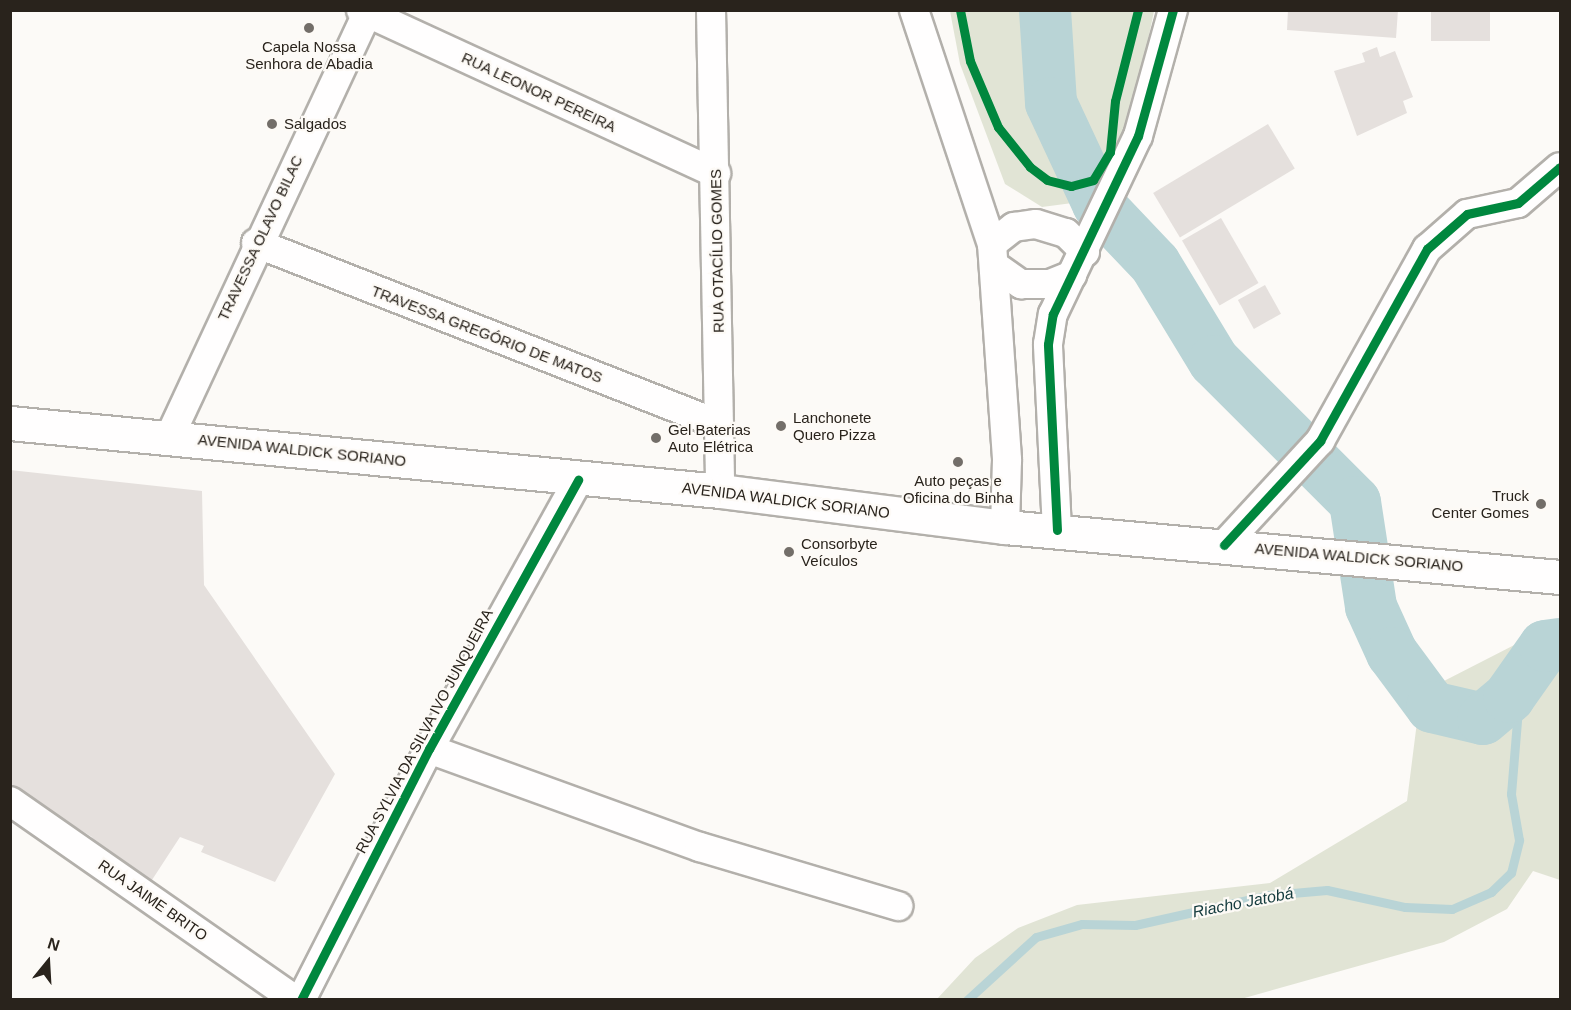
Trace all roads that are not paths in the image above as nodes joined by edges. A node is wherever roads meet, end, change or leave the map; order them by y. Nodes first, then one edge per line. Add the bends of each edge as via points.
1 (711, 10) edge
2 (914, 10) edge
3 (1173, 10) edge
4 (366, 12) edge
5 (1560, 167) edge
6 (716, 173) junction
7 (256, 243) junction
8 (993, 255) junction
9 (1078, 263) junction
10 (10, 423) edge
11 (719, 424) junction
12 (170, 436) junction
13 (578, 480) junction
14 (720, 491) junction
15 (1005, 527) junction
16 (1057, 530) junction
17 (1224, 545) junction
18 (1560, 578) edge
19 (429, 749) junction
20 (10, 801) edge
21 (898, 906) dead end
22 (295, 999) edge
23 (301, 999) edge

1 - 6 street, RUA OTACÍLIO GOMES
2 - 8 street
3 - 9 street via 1138,136
4 - 6 street, RUA LEONOR PEREIRA
4 - 7 street, TRAVESSA OLAVO BILAC
5 - 17 street via 1518,203 1467,214 1427,249 1320,441
6 - 11 street, RUA OTACÍLIO GOMES
7 - 11 street, TRAVESSA GREGÓRIO DE MATOS
7 - 12 street, TRAVESSA OLAVO BILAC
8 - 9 street via 1021,284 1050,284
8 - 9 street via 1014,227 1036,224 1066,233
8 - 15 street via 1007,460
9 - 16 street via 1053,314 1048,344
10 - 12 main road, AVENIDA WALDICK SORIANO
11 - 14 street, RUA OTACÍLIO GOMES
12 - 13 main road, AVENIDA WALDICK SORIANO
13 - 14 main road, AVENIDA WALDICK SORIANO
13 - 19 street, RUA SYLVIA DA SILVA IVO JUNQUEIRA
14 - 15 main road, AVENIDA WALDICK SORIANO
15 - 16 main road, AVENIDA WALDICK SORIANO
16 - 17 main road, AVENIDA WALDICK SORIANO
17 - 18 main road, AVENIDA WALDICK SORIANO
19 - 21 street via 700,847
19 - 23 street, RUA SYLVIA DA SILVA IVO JUNQUEIRA
20 - 22 street, RUA JAIME BRITO

